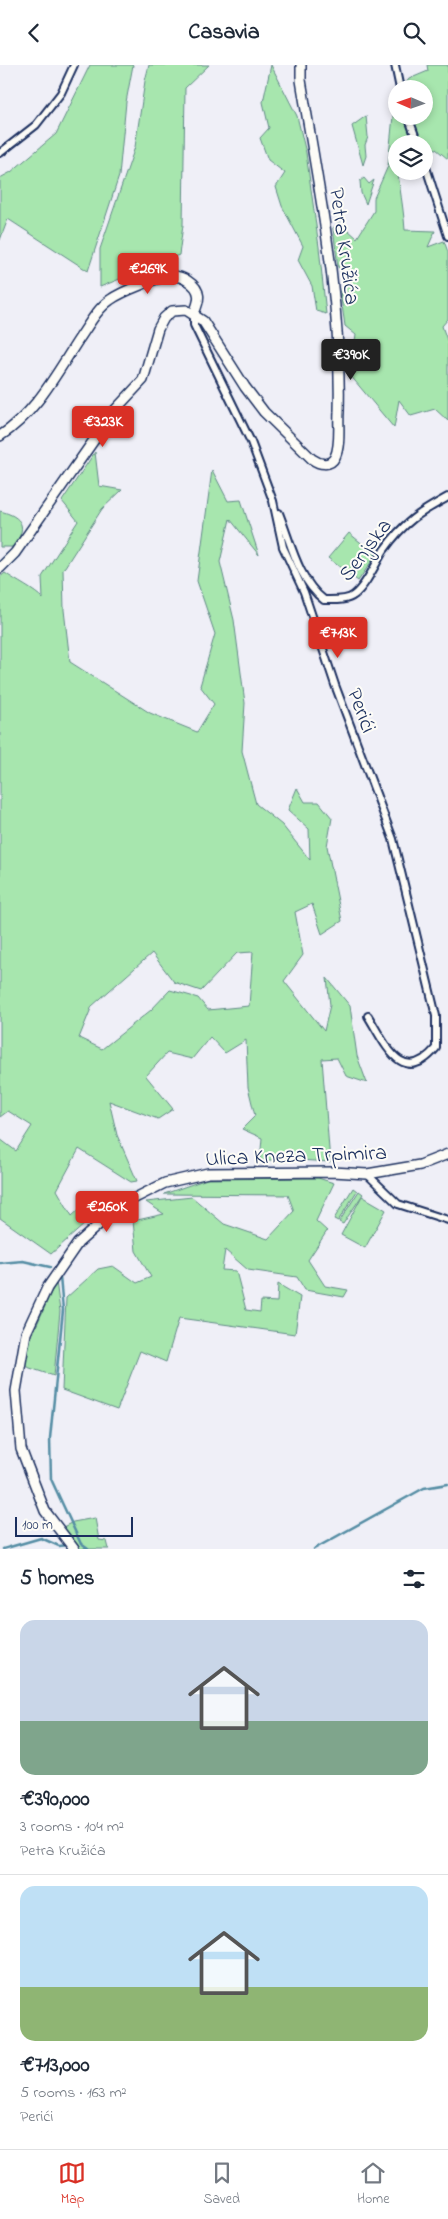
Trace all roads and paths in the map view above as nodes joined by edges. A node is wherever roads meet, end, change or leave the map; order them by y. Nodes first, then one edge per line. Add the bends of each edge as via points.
1 (74, 65) edge
2 (301, 65) edge
3 (395, 65) edge
4 (398, 80) edge
5 (0, 153) edge
6 (430, 180) edge
7 (448, 236) edge
8 (194, 313) junction
9 (0, 436) edge
10 (448, 497) edge
11 (273, 501) junction
12 (0, 569) edge
13 (368, 1016) dead end
14 (448, 1155) edge
15 (367, 1174) junction
16 (448, 1220) edge
17 (74, 1549) edge

1 - 5 street via 61,93 36,125
2 - 8 street, Petra Kružića via 300,80 334,291 340,385 338,447 334,458 320,464 281,430 245,387 203,321
3 - 4 street
6 - 7 street
8 - 9 street via 198,291 193,284 175,275 162,277 110,300 90,323 38,400 16,425
8 - 11 street, Perići via 194,325 251,442
8 - 12 street via 172,311 164,318 151,347 143,380 115,410 16,553
10 - 11 street, Senjska via 410,519 385,549 354,596 324,601 305,580
11 - 13 street, Perići via 283,547 304,592 393,839 436,1016 436,1048 426,1060 403,1063 391,1055
14 - 15 street, Ulica Kneza Trpimira via 420,1165
15 - 16 street via 398,1204
15 - 17 street, Ulica Kneza Trpimira via 323,1171 208,1173 165,1183 122,1205 78,1243 47,1288 26,1333 16,1391 21,1449 45,1511

